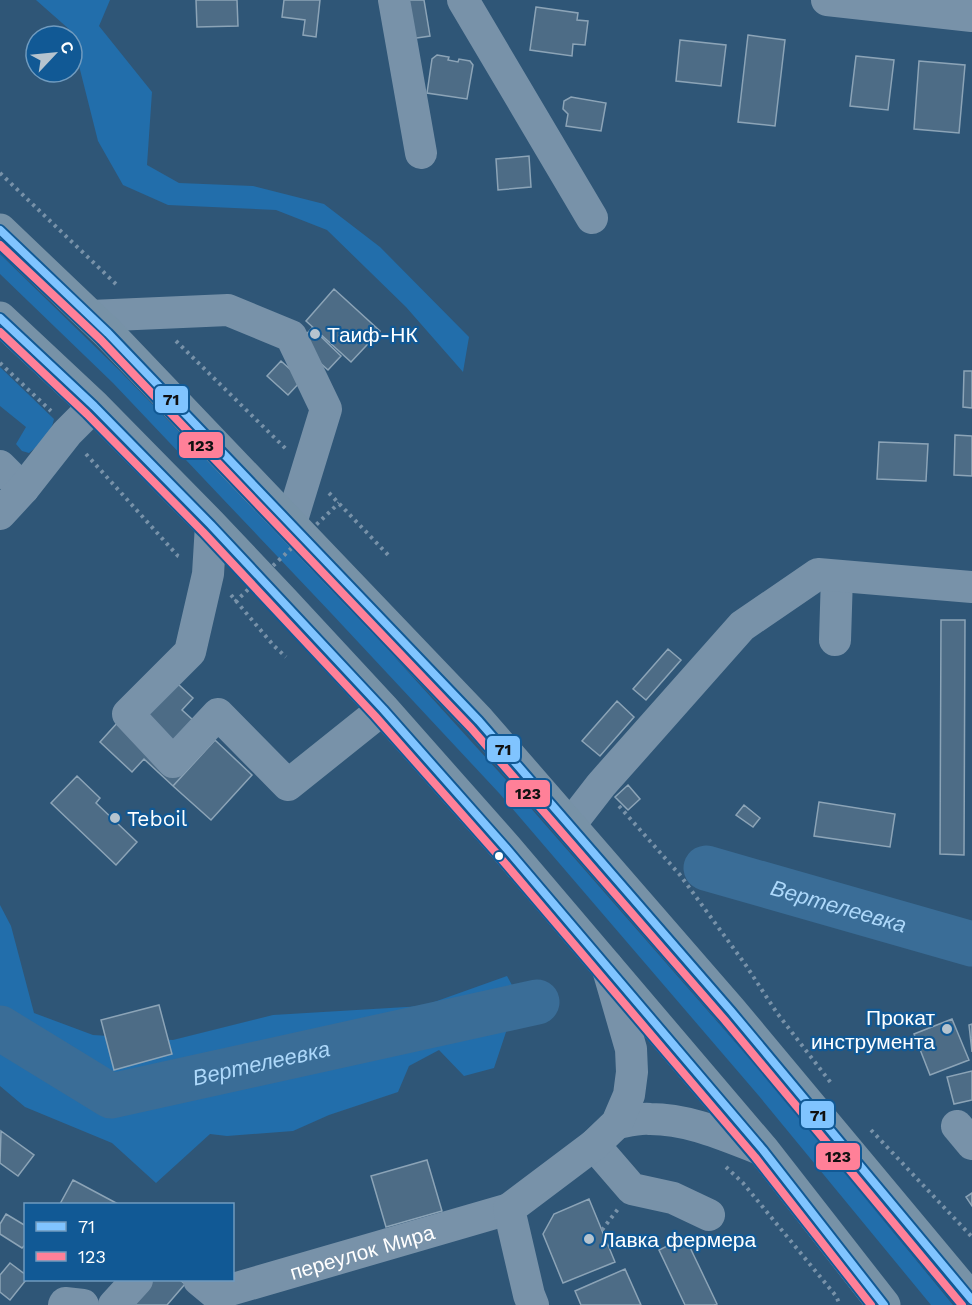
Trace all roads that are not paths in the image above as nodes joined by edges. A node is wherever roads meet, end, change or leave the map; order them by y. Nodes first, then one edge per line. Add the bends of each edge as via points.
1 (394, 0) edge
2 (463, 0) edge
3 (827, 0) edge
4 (972, 15) edge
5 (421, 153) dead end
6 (592, 218) dead end
7 (0, 230) edge
8 (91, 316) junction
9 (0, 318) edge
10 (94, 406) junction
11 (0, 466) edge
12 (23, 489) junction
13 (0, 514) edge
14 (291, 524) junction
15 (211, 525) junction
16 (827, 575) junction
17 (972, 588) edge
18 (835, 640) dead end
19 (383, 709) junction
20 (570, 825) junction
21 (607, 966) junction
22 (617, 1123) junction
23 (594, 1145) junction
24 (763, 1150) junction
25 (509, 1209) junction
26 (709, 1215) dead end
27 (234, 1280) edge
28 (136, 1281) edge
29 (231, 1281) edge
30 (208, 1287) edge
31 (972, 1300) edge
32 (876, 1301) edge
33 (64, 1305) edge
34 (83, 1305) edge
35 (114, 1305) edge
36 (533, 1305) edge

1 - 5 street
2 - 6 street
3 - 4 street
7 - 8 main road
8 - 14 main road
8 - 14 street via 228,310 291,336 326,409
9 - 10 main road
10 - 12 street
10 - 15 main road
11 - 12 street
12 - 13 street
14 - 20 main road via 479,721
15 - 19 main road
15 - 19 street via 208,574 190,652 128,714 173,762 218,714 288,785
16 - 17 street
16 - 18 street
16 - 20 street via 742,626
19 - 21 main road
20 - 31 main road
21 - 22 street via 631,1049 633,1072 629,1095
21 - 24 main road
22 - 23 street
22 - 24 street via 648,1118 677,1120
23 - 25 street
23 - 26 street via 632,1189 673,1198
24 - 32 main road
25 - 27 street, переулок Мира
25 - 36 street
28 - 35 street
29 - 30 street, переулок Мира
33 - 34 street

